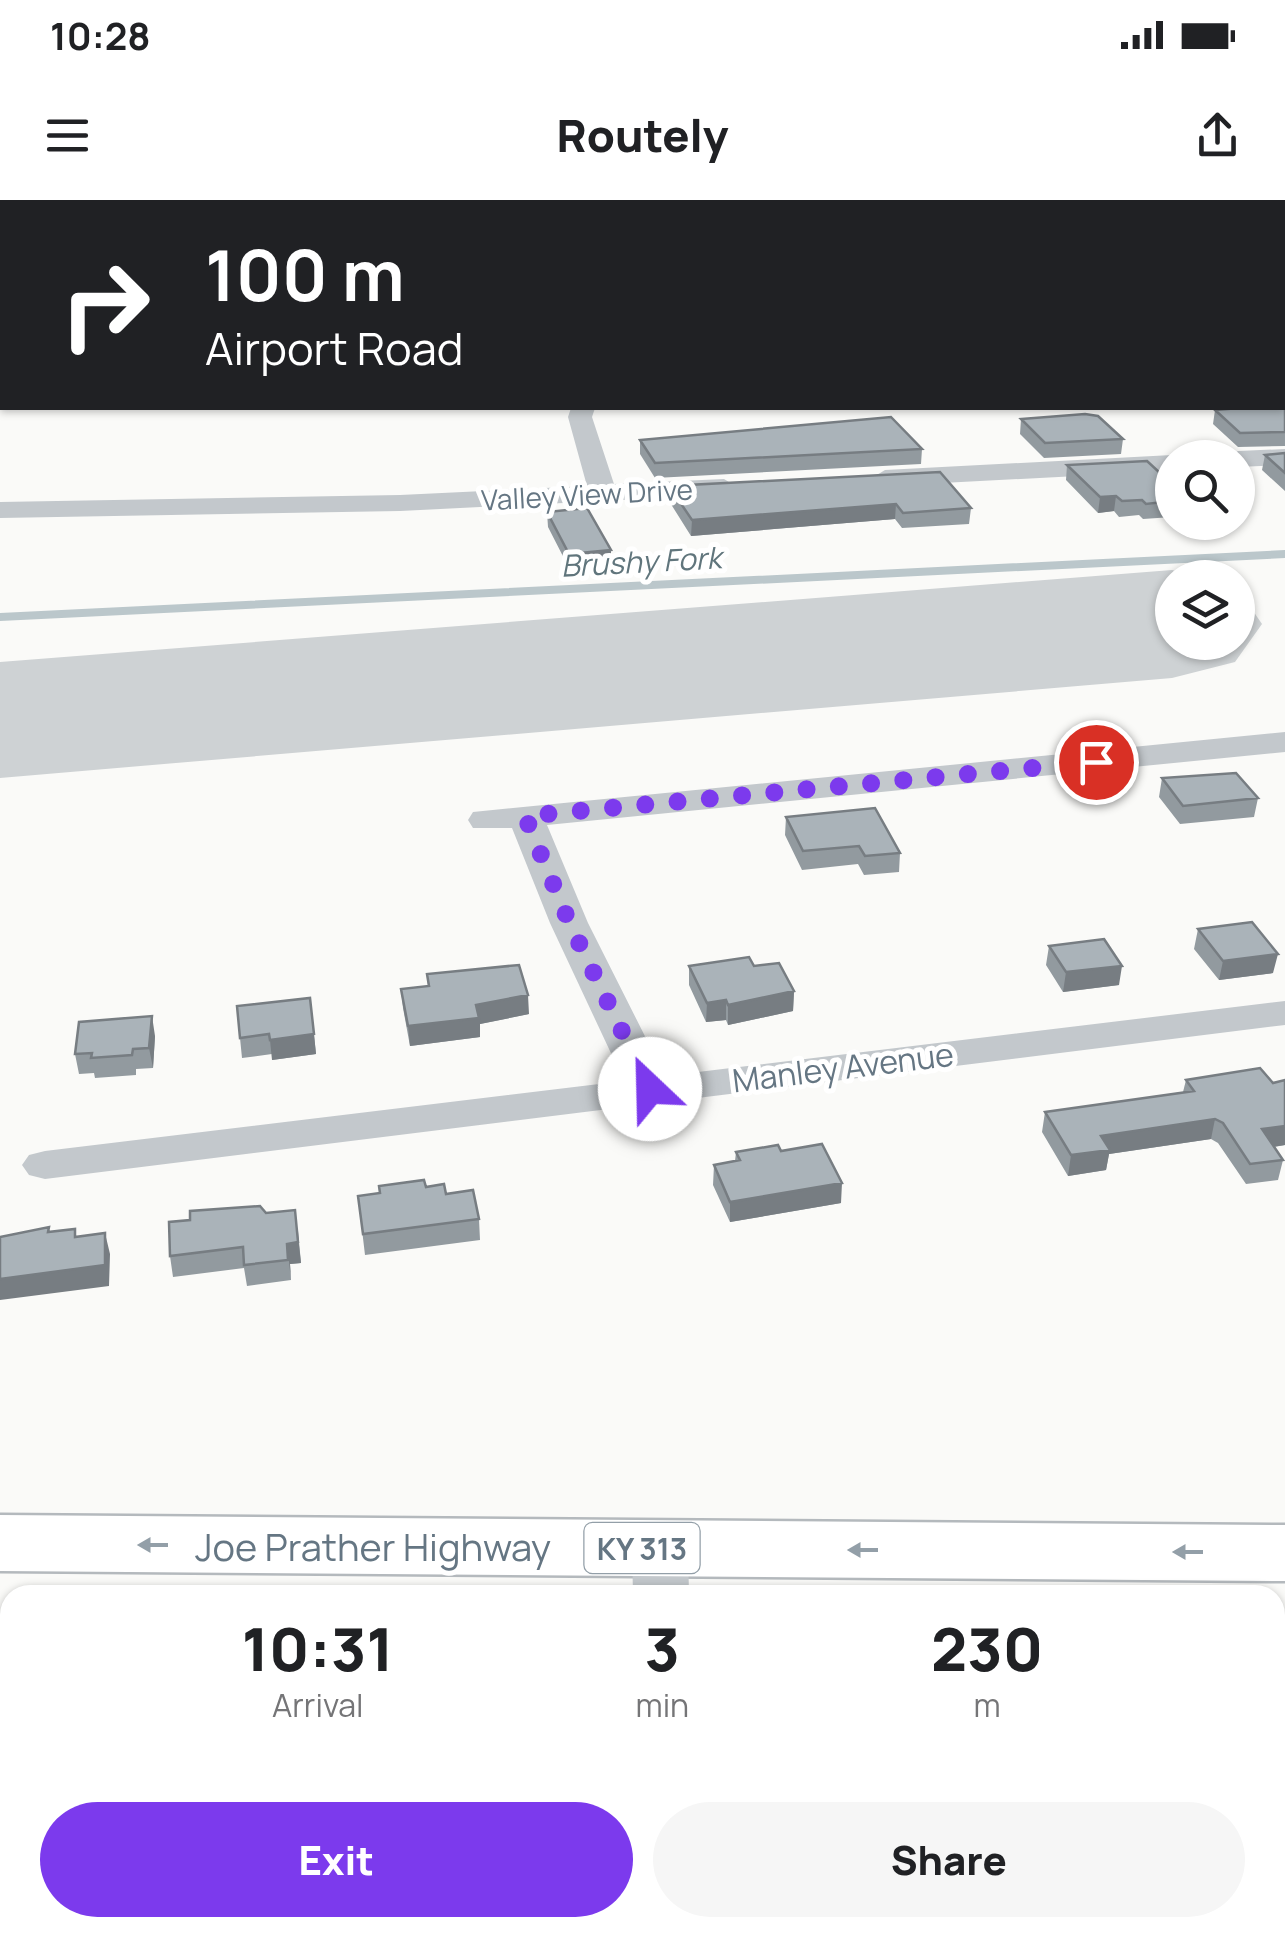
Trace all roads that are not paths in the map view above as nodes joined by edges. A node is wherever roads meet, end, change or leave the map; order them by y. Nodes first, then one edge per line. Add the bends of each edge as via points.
1 (582, 410) edge
2 (1285, 456) edge
3 (1255, 458) edge
4 (1155, 464) edge
5 (862, 480) edge
6 (742, 486) edge
7 (602, 493) junction
8 (0, 510) edge
9 (1285, 742) edge
10 (1285, 1013) edge
11 (650, 1089) junction
12 (45, 1165) dead end
13 (0, 1543) edge
14 (1285, 1553) edge
15 (661, 1572) edge

1 - 7 street
2 - 3 street
4 - 5 street
6 - 7 street, Valley View Drive
7 - 8 street, Valley View Drive
9 - 11 street via 506,818 569,922
10 - 11 street, Manley Avenue
11 - 12 street, Manley Avenue
15 -> 13 highway, Joe Prather Highway / KY 313
14 -> 15 highway, Joe Prather Highway / KY 313

